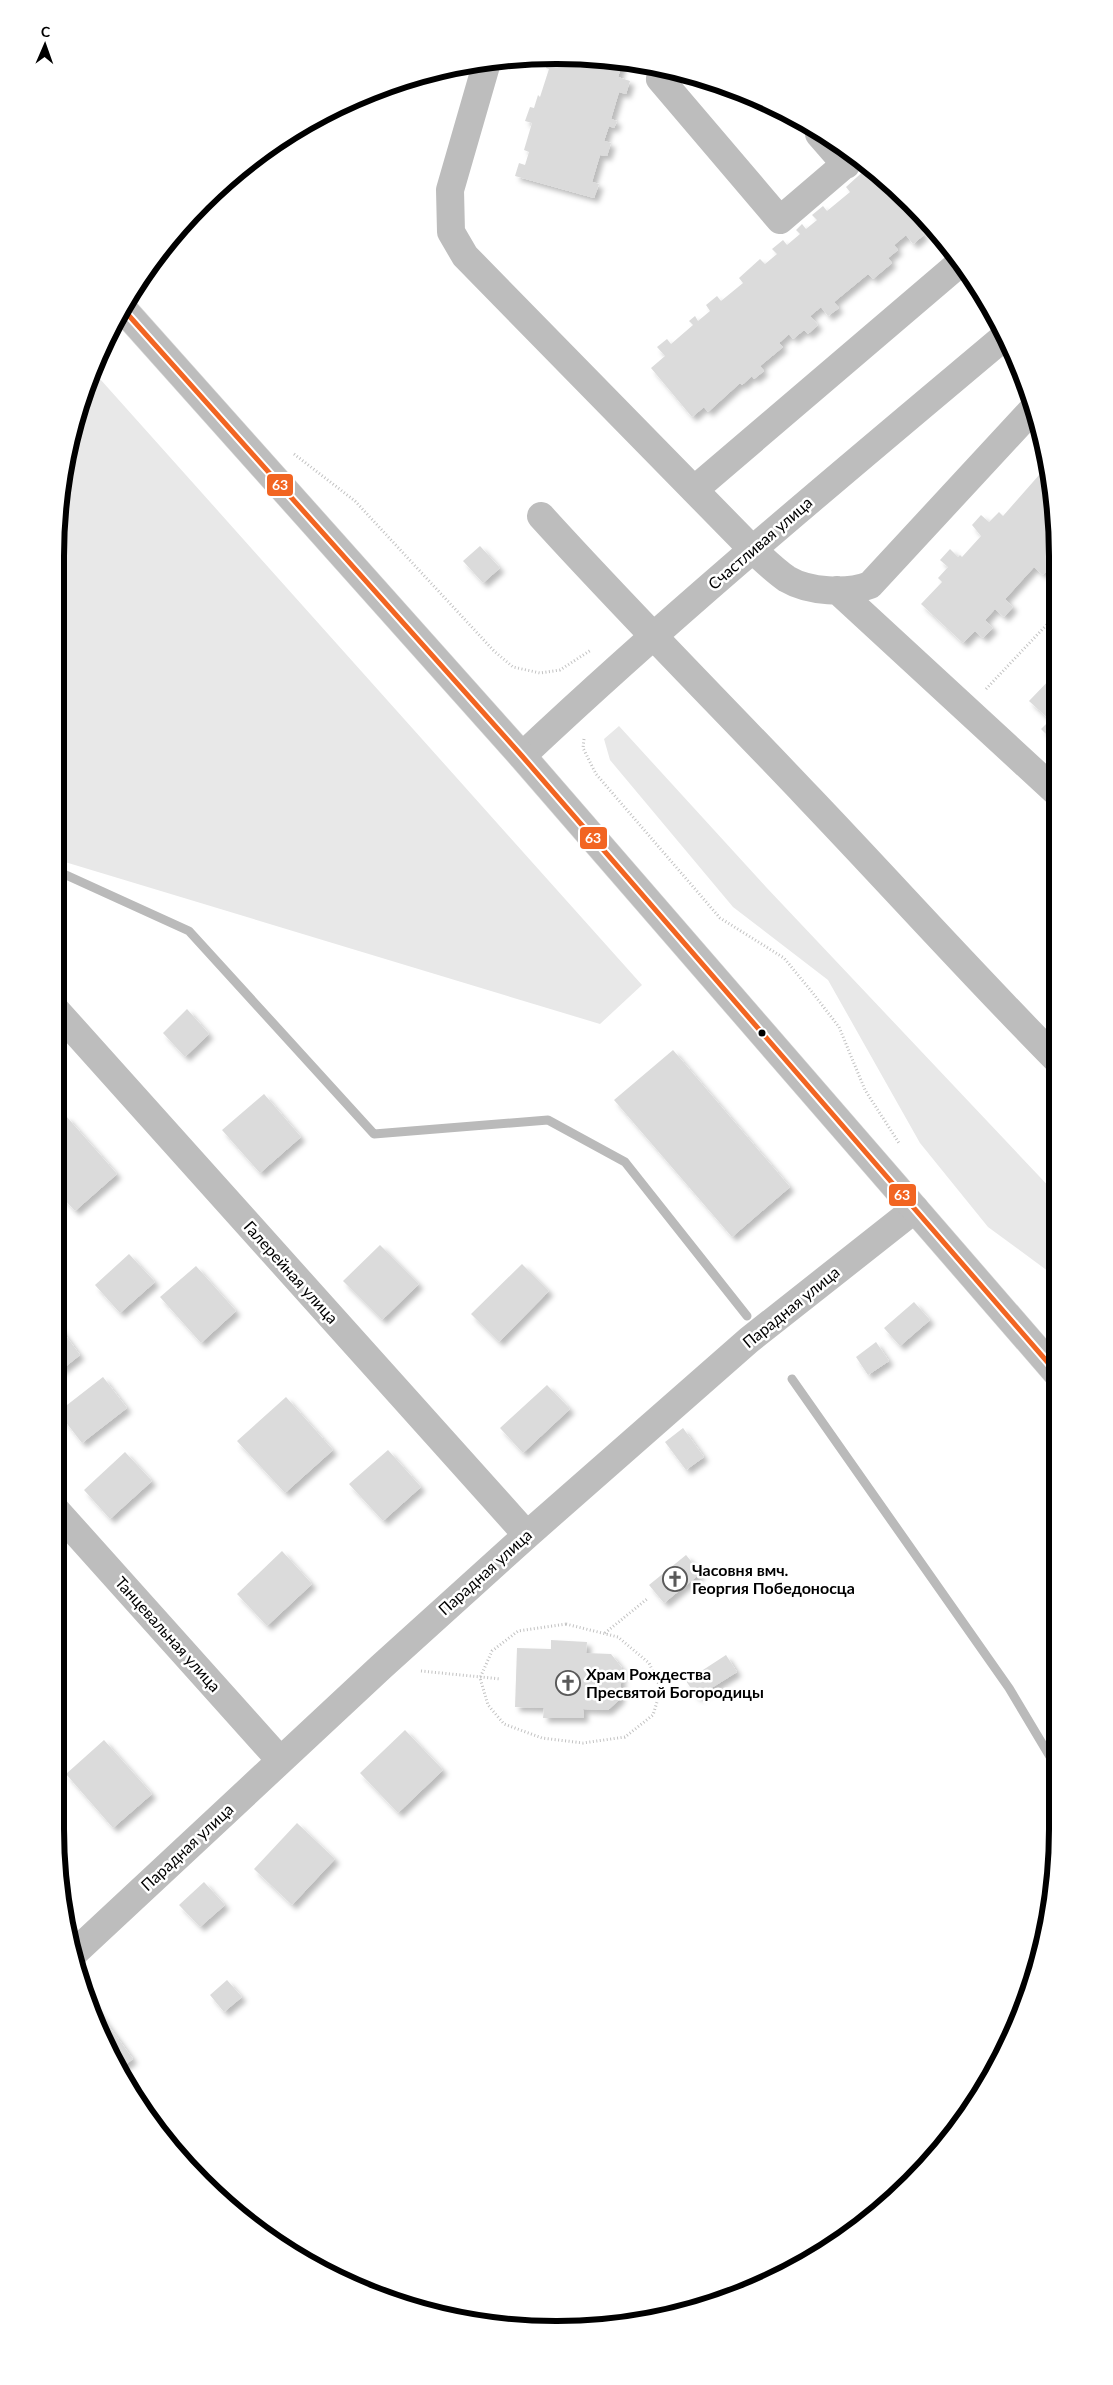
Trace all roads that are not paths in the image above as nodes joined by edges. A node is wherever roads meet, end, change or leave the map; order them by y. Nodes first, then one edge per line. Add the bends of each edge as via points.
1 (485, 69) edge
2 (661, 75) edge
3 (850, 161) edge
4 (955, 267) edge
5 (128, 314) edge
6 (999, 341) edge
7 (1028, 415) edge
8 (694, 490) junction
9 (541, 516) dead end
10 (752, 549) junction
11 (837, 590) junction
12 (653, 635) junction
13 (522, 756) junction
14 (1049, 785) edge
15 (64, 1019) edge
16 (1049, 1053) edge
17 (915, 1209) junction
18 (1049, 1365) edge
19 (64, 1519) edge
20 (527, 1535) junction
21 (280, 1760) junction
22 (79, 1948) edge

1 - 8 street via 450,190 452,232 465,256
2 - 3 street via 660,79 780,220
4 - 8 street
5 - 13 street
6 - 10 street, Счастливая улица
7 - 11 street via 870,585
8 - 10 street
9 - 12 street
10 - 11 street via 788,579 807,587
10 - 12 street, Счастливая улица
11 - 14 street
12 - 13 street, Счастливая улица
12 - 16 street
13 - 17 street
15 - 20 street, Галерейная улица
17 - 18 street
17 - 20 street, Парадная улица via 750,1340
19 - 21 street, Танцевальная улица
20 - 21 street, Парадная улица
21 - 22 street, Парадная улица

